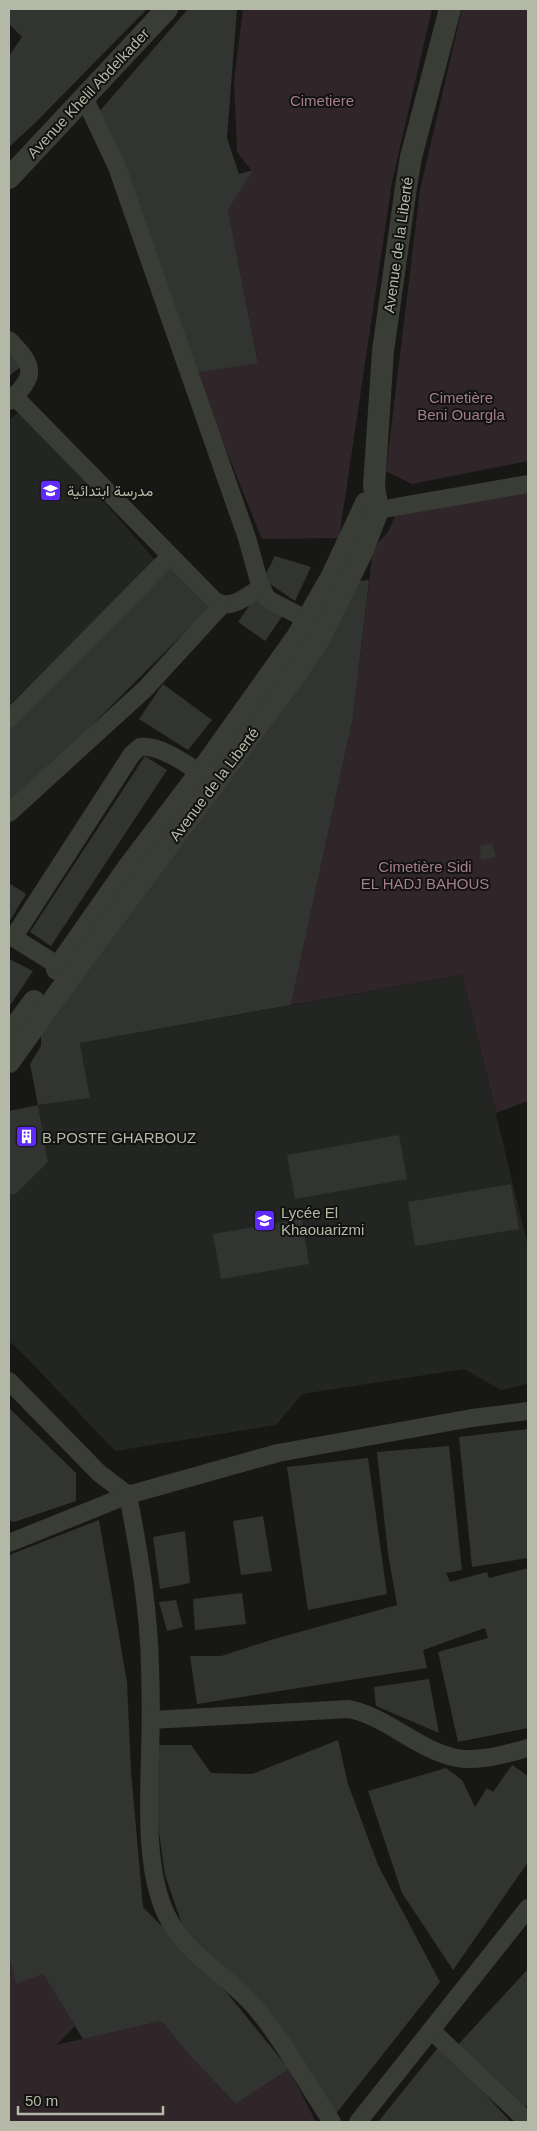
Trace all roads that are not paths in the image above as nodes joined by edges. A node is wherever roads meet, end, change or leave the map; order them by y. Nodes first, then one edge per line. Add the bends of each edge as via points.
1 (167, 9) edge
2 (450, 9) edge
3 (84, 97) junction
4 (9, 178) edge
5 (9, 340) edge
6 (11, 399) edge
7 (528, 484) edge
8 (371, 509) junction
9 (170, 556) junction
10 (261, 587) junction
11 (222, 605) junction
12 (308, 620) junction
13 (9, 719) edge
14 (207, 778) junction
15 (9, 813) edge
16 (11, 937) edge
17 (59, 966) junction
18 (9, 1035) edge
19 (9, 1062) edge
20 (9, 1381) edge
21 (528, 1411) edge
22 (128, 1495) junction
23 (9, 1543) edge
24 (150, 1720) junction
25 (528, 1748) edge
26 (528, 1911) edge
27 (432, 2030) junction
28 (332, 2122) edge
29 (358, 2122) edge
30 (528, 2122) edge

1 - 3 street, Avenue Khelil Abdelkader
2 - 8 street, Avenue de la Liberté via 406,187 383,351
3 - 4 street, Avenue Khelil Abdelkader
3 - 10 street via 117,167 247,538
5 - 6 street via 28,363 30,373 26,383
6 - 9 street
7 - 8 street
8 - 12 street, Avenue de la Liberté
8 - 14 street, Avenue de la Liberté via 362,552 316,644 291,681
9 - 11 street
9 - 13 street
10 - 11 street via 231,604
10 - 12 street via 271,601
11 - 15 street via 144,689
12 - 14 street, Avenue de la Liberté
14 - 16 street via 155,747 140,747 132,754
14 - 17 street, Avenue de la Liberté via 127,869
14 - 19 street, Avenue de la Liberté
16 - 17 street
17 - 18 street, Avenue de la Liberté
20 - 22 street via 99,1473
21 - 22 street via 278,1453
22 - 23 street
22 - 24 street via 148,1632
24 - 25 street via 349,1709 365,1712 430,1748 456,1758 476,1759
24 - 28 street via 151,1846 158,1890 166,1914 176,1931 196,1952 260,2012
26 - 27 street
27 - 29 street
27 - 30 street

